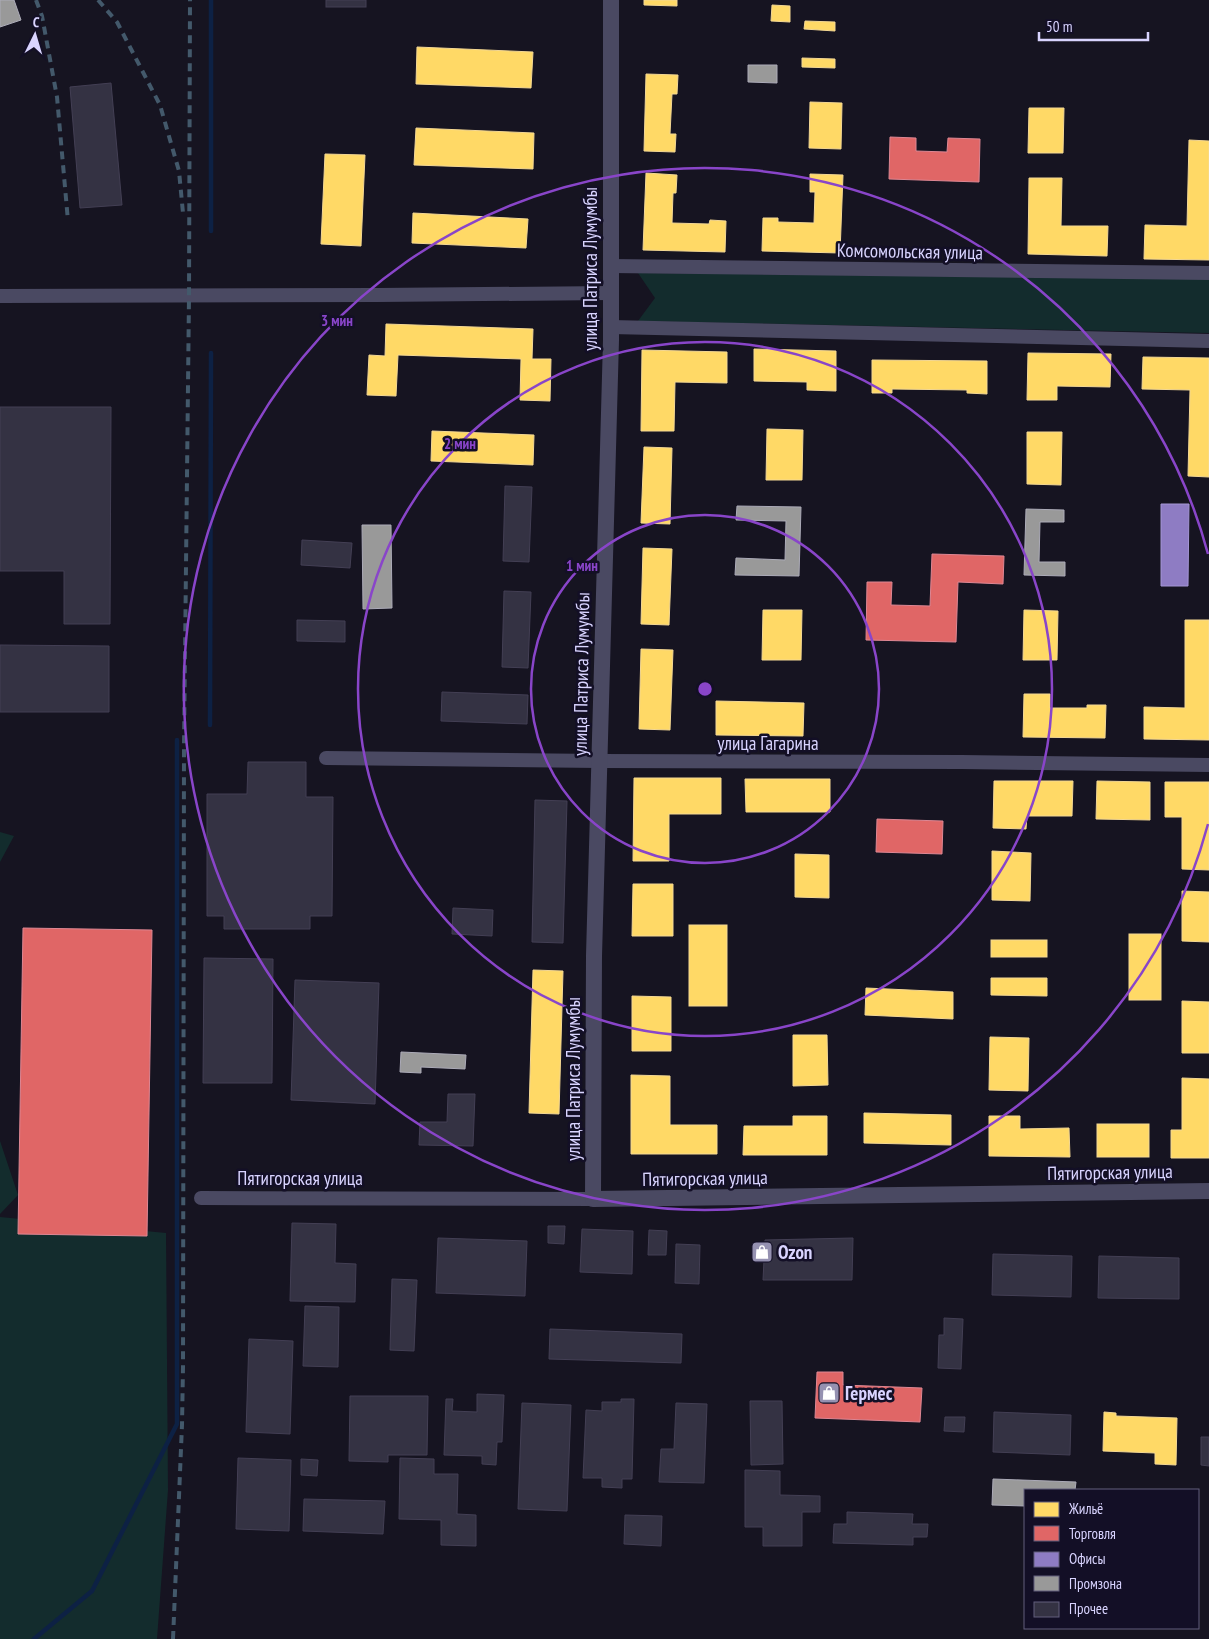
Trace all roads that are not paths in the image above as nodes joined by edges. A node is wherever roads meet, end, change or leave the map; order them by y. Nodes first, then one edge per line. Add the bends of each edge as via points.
1 (611, 0) edge
2 (610, 266) junction
3 (1209, 273) edge
4 (611, 293) junction
5 (0, 296) edge
6 (611, 327) junction
7 (1209, 341) edge
8 (326, 758) dead end
9 (599, 761) junction
10 (1209, 766) edge
11 (1209, 1191) edge
12 (201, 1198) dead end
13 (593, 1199) junction

1 - 2 street, улица Патриса Лумумбы
2 - 3 street, Комсомольская улица
2 - 4 street, улица Патриса Лумумбы
4 - 5 street
4 - 6 street, улица Патриса Лумумбы
6 - 7 street
6 - 9 street, улица Патриса Лумумбы
8 - 9 street, улица Гагарина
9 - 10 street, улица Гагарина
9 - 13 street, улица Патриса Лумумбы
11 - 13 street, Пятигорская улица
12 - 13 street, Пятигорская улица

